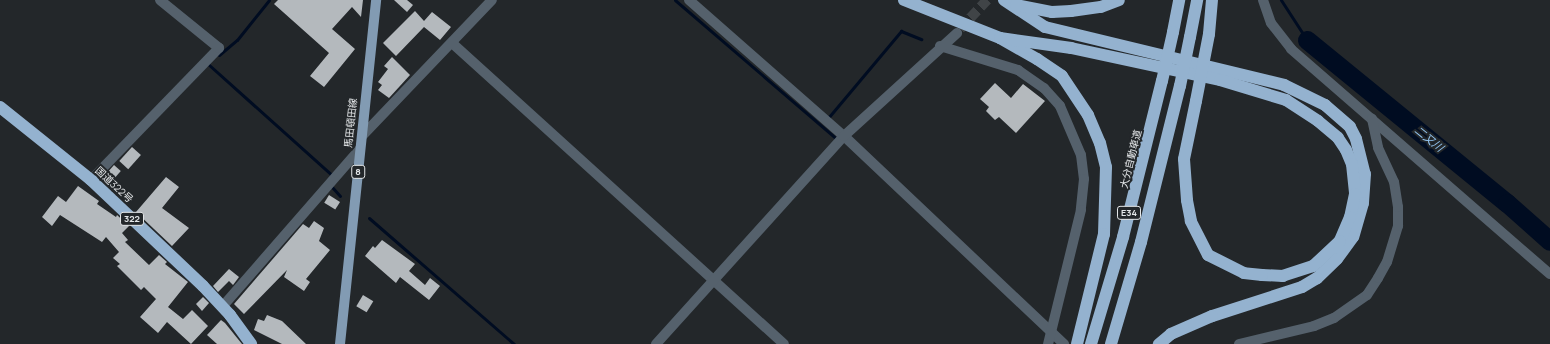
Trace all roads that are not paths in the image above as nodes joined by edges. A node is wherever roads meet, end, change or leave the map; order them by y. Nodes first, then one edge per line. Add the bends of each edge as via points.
1 (160, 0) edge
2 (376, 0) edge
3 (492, 0) edge
4 (689, 0) edge
5 (904, 0) edge
6 (1119, 0) edge
7 (1179, 0) edge
8 (1197, 0) edge
9 (1212, 0) edge
10 (1263, 0) edge
11 (1006, 2) edge
12 (957, 33) tunnel mouth
13 (1000, 38) junction
14 (452, 43) junction
15 (940, 46) junction
16 (0, 107) edge
17 (1372, 118) junction
18 (362, 136) junction
19 (844, 136) junction
20 (360, 148) junction
21 (91, 180) junction
22 (1550, 274) edge
23 (714, 279) junction
24 (222, 307) junction
25 (1052, 332) junction
26 (251, 344) edge
27 (340, 344) edge
28 (656, 344) edge
29 (784, 344) edge
30 (1048, 344) edge
31 (1064, 344) edge
32 (1077, 344) edge
33 (1091, 344) edge
34 (1111, 344) edge
35 (1159, 344) edge
36 (1239, 344) edge

1 - 21 street via 219,48
2 - 18 main road, 馬田頓田線 / 8
3 - 14 street
4 - 19 street
5 - 13 highway
6 - 11 highway via 1101,8 1059,12
7 - 33 highway, 大分自動車道 / E34, bridge via 1162,81 1123,237
8 - 34 highway, E34, bridge via 1180,86 1141,242
9 - 13 highway, bridge via 1209,34 1196,101 1184,159 1191,221 1208,255 1244,272 1283,276 1313,266 1340,240 1350,217 1355,194 1352,164 1338,138 1318,121 1286,100 1220,80 1071,48
10 - 17 street via 1271,23 1291,49
11 - 35 highway via 1045,27 1075,36 1284,85 1326,105 1350,127 1356,139 1365,174 1363,203 1353,236 1337,259 1317,278 1302,287 1212,316 1170,334
12 - 15 street
13 - 32 highway via 1062,76 1088,115 1100,143 1106,167 1104,234
14 - 18 street
14 - 23 street
15 - 19 street
15 - 25 street via 1018,70 1044,88 1060,106 1072,131 1081,155 1084,179 1081,210
16 - 21 highway, 国道322号 / 322
17 - 22 street
17 - 36 street via 1377,131 1378,147 1394,182 1398,226 1386,262 1368,295 1334,318 1314,326
18 - 20 main road, 馬田頓田線 / 8
19 - 23 street
19 - 25 street
20 - 24 street
20 - 27 main road, 馬田頓田線 / 8
21 - 24 highway, 国道322号 / 322
23 - 28 street
23 - 29 street
24 - 26 highway, 国道322号 / 322
25 - 30 street
25 - 31 street

